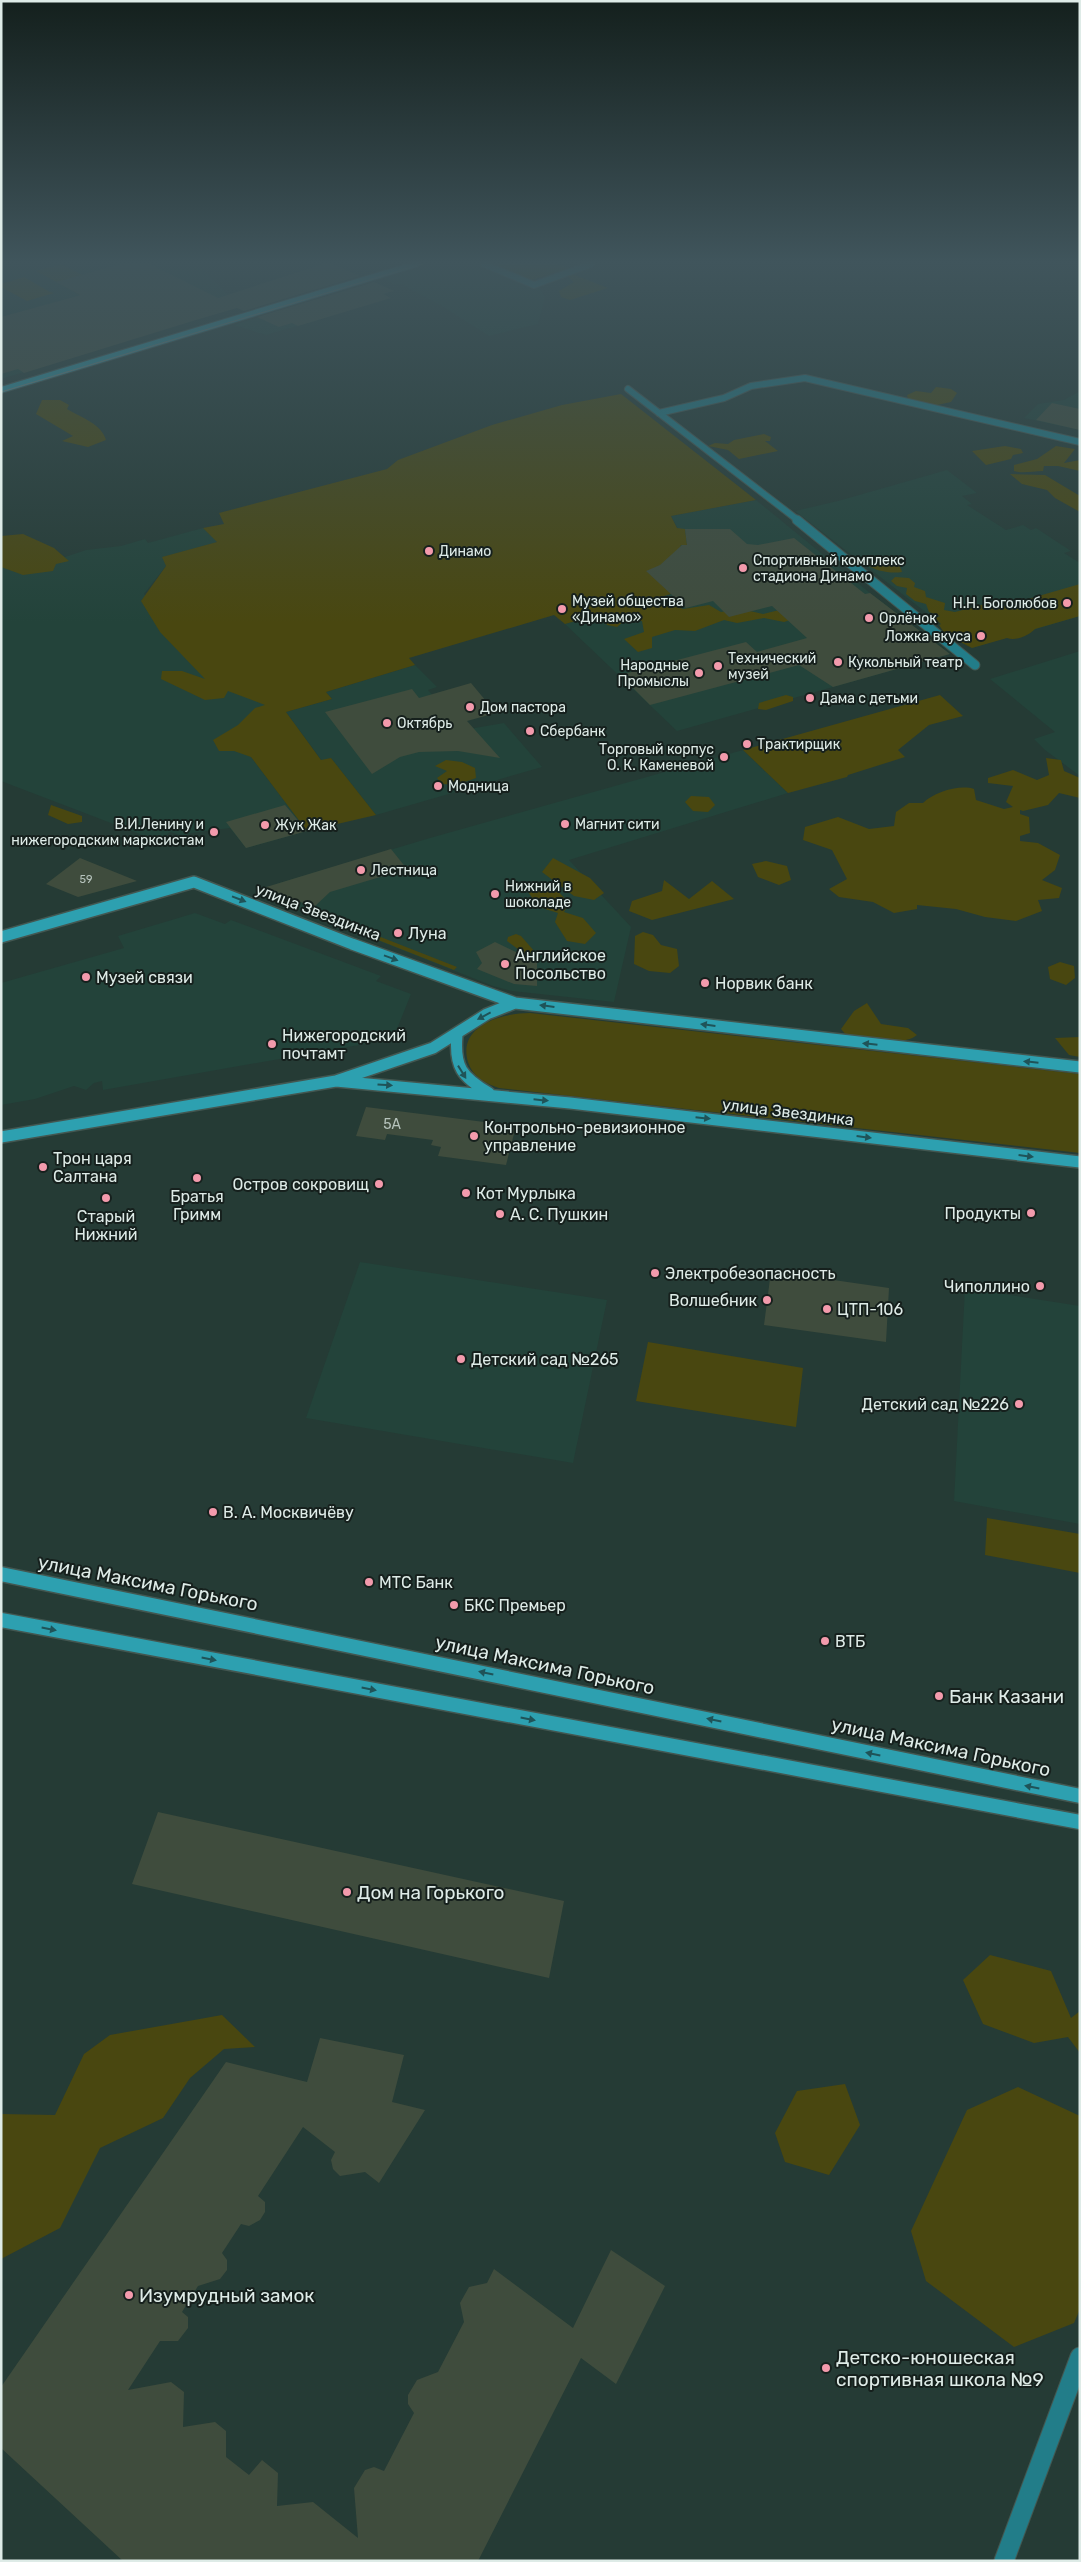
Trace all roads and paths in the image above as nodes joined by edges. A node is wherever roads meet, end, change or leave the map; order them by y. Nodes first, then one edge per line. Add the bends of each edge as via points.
1 (22, 384) edge
2 (767, 384) edge
3 (828, 384) edge
4 (628, 389) dead end
5 (1, 390) edge
6 (659, 413) junction
7 (1080, 442) edge
8 (975, 665) dead end
9 (1, 937) edge
10 (515, 1003) junction
11 (457, 1035) junction
12 (1080, 1067) edge
13 (336, 1081) junction
14 (493, 1095) junction
15 (1, 1137) edge
16 (1080, 1162) edge
17 (1, 1574) edge
18 (1, 1620) edge
19 (1080, 1796) edge
20 (1080, 1822) edge
21 (1080, 2357) edge
22 (1004, 2561) edge

1 - 5 street
2 - 6 street via 751,386 724,398
3 - 7 street
4 - 6 street
6 - 8 street via 791,515
9 -> 10 street, улица Звездинка via 194,882
10 -> 11 street, улица Звездинка via 487,1014
12 -> 10 street, улица Звездинка
11 - 13 street, улица Звездинка via 432,1048
11 -> 14 street, улица Звездинка via 457,1064 468,1081
13 -> 14 street, улица Звездинка
13 - 15 street, улица Звездинка
14 -> 16 street, улица Звездинка
19 -> 17 street, улица Максима Горького
18 -> 20 street
21 - 22 street

